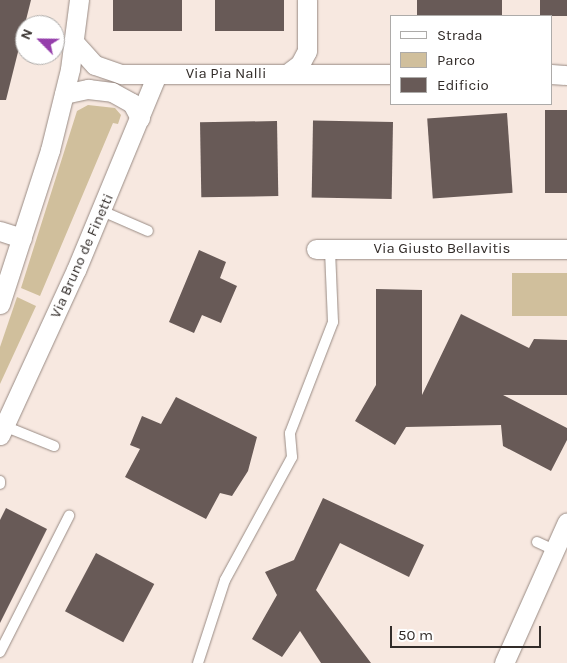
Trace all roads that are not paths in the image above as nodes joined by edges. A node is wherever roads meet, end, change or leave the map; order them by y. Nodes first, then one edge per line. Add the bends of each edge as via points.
1 (79, 0) edge
2 (308, 0) edge
3 (74, 42) junction
4 (288, 73) junction
5 (157, 74) junction
6 (390, 74) edge
7 (552, 74) edge
8 (567, 74) edge
9 (64, 94) junction
10 (140, 118) junction
11 (102, 212) junction
12 (0, 231) edge
13 (148, 231) dead end
14 (22, 238) junction
15 (323, 249) joint
16 (567, 249) edge
17 (0, 304) edge
18 (2, 431) edge
19 (54, 446) dead end
20 (69, 516) dead end
21 (567, 522) edge
22 (537, 542) dead end
23 (554, 550) junction
24 (0, 652) edge
25 (198, 663) edge
26 (504, 663) edge

1 - 3 street
2 - 4 street via 307,51 300,64
3 - 5 street, Via Pia Nalli via 89,61 102,69 121,74
3 - 9 street
4 - 5 street, Via Pia Nalli
4 - 6 street, Via Pia Nalli
5 - 10 street, Via Bruno de Finetti
7 - 8 street
9 - 10 street via 88,89 112,92 132,103
9 - 14 street
10 - 11 street, Via Bruno de Finetti
11 - 13 lane
11 - 18 street, Via Bruno de Finetti
12 - 14 street
14 - 17 street
15 - 16 street, Via Giusto Bellavitis
15 - 25 lane via 333,322 290,434 292,457 225,580
18 - 19 lane
20 - 24 lane
21 - 23 street
22 - 23 lane
23 - 26 street

